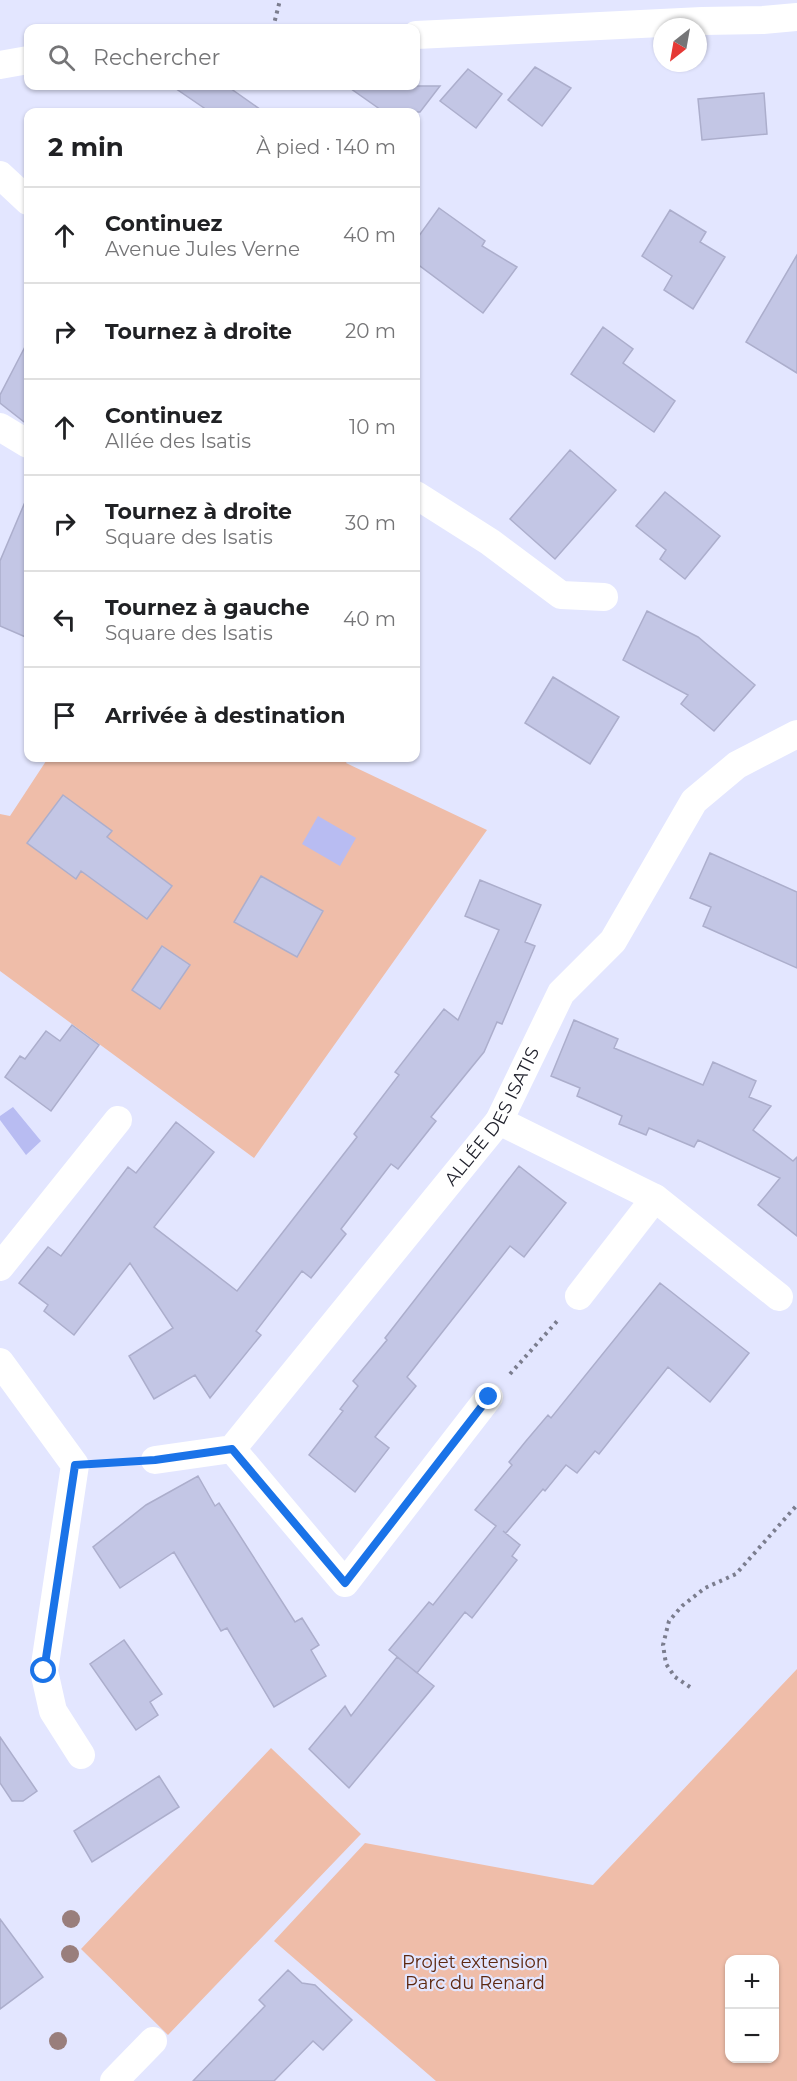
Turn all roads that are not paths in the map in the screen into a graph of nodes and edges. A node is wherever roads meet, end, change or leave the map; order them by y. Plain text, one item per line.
1 (700, 10) edge
2 (797, 16) edge
3 (420, 35) edge
4 (24, 61) edge
5 (0, 65) edge
6 (0, 176) edge
7 (24, 197) edge
8 (0, 427) edge
9 (24, 442) edge
10 (420, 498) edge
11 (604, 597) dead end
12 (797, 734) edge
13 (118, 1120) dead end
14 (499, 1121) junction
15 (656, 1198) junction
16 (0, 1267) edge
17 (579, 1296) road end
18 (779, 1297) dead end
19 (0, 1362) edge
20 (489, 1397) road end
21 (232, 1449) junction
22 (155, 1460) road end
23 (81, 1755) dead end
24 (153, 2041) dead end
25 (114, 2081) edge

1 - 2 street
1 - 3 street
4 - 5 street
6 - 7 street
8 - 9 street
10 - 11 street
12 - 14 street, ALLÉE DES ISATIS
13 - 16 street
14 - 15 street
14 - 21 street, ALLÉE DES ISATIS
15 - 17 street
15 - 18 street
19 - 23 street
20 - 21 street
21 - 22 street
24 - 25 street

